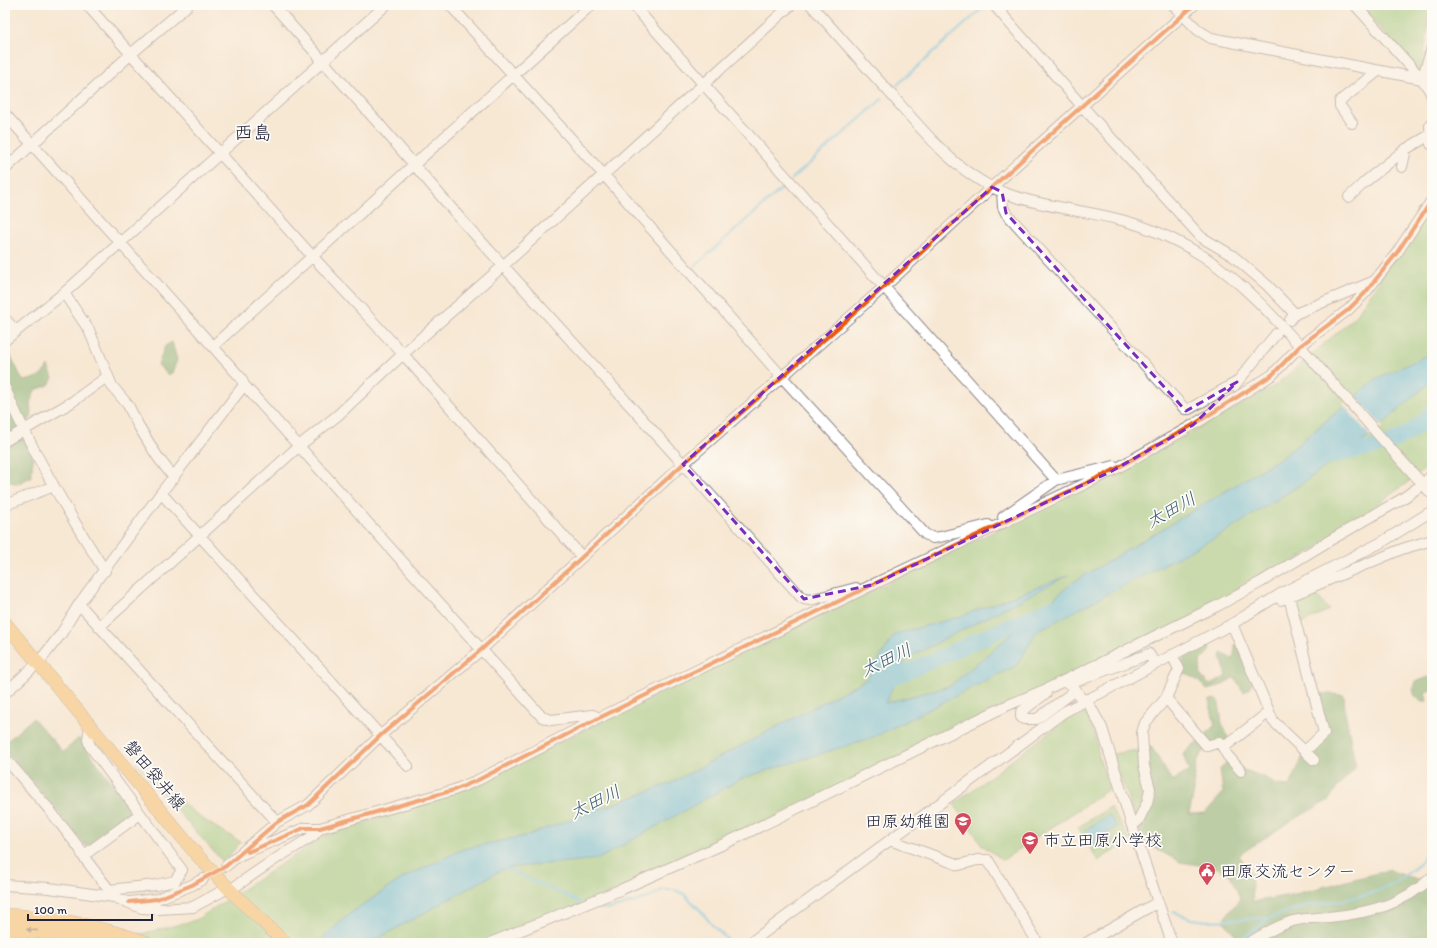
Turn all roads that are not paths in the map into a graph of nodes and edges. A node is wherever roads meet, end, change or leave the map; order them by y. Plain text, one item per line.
1 (87, 5) edge
2 (188, 5) edge
3 (273, 5) edge
4 (386, 5) edge
5 (450, 5) edge
6 (591, 5) edge
7 (633, 5) edge
8 (791, 5) edge
9 (811, 5) edge
10 (994, 5) edge
11 (1173, 5) edge
12 (1194, 5) edge
13 (1355, 5) edge
14 (1182, 15) junction
15 (1432, 48) edge
16 (131, 54) junction
17 (324, 62) junction
18 (1378, 71) junction
19 (514, 74) junction
20 (1422, 79) junction
21 (704, 84) junction
22 (1432, 97) edge
23 (1082, 106) junction
24 (5, 114) edge
25 (1432, 122) edge
26 (1352, 123) dead end
27 (1431, 139) edge
28 (32, 145) junction
29 (1406, 149) junction
30 (220, 153) junction
31 (415, 165) junction
32 (1402, 167) dead end
33 (5, 169) edge
34 (604, 175) junction
35 (992, 187) junction
36 (1002, 192) junction
37 (1349, 197) dead end
38 (1432, 200) edge
39 (120, 243) junction
40 (313, 257) junction
41 (504, 265) junction
42 (1373, 282) junction
43 (884, 287) junction
44 (64, 293) junction
45 (5, 319) edge
46 (16, 331) junction
47 (1276, 334) dead end
48 (5, 340) edge
49 (212, 346) junction
50 (1300, 346) junction
51 (403, 354) junction
52 (108, 376) junction
53 (782, 377) junction
54 (1238, 382) junction
55 (244, 385) junction
56 (5, 388) edge
57 (1193, 424) junction
58 (23, 430) junction
59 (5, 441) edge
60 (299, 446) junction
61 (683, 464) junction
62 (1122, 465) junction
63 (1432, 475) edge
64 (174, 478) junction
65 (1056, 480) junction
66 (1423, 484) junction
67 (54, 486) junction
68 (161, 493) junction
69 (1432, 494) edge
70 (5, 505) edge
71 (1432, 511) edge
72 (997, 525) junction
73 (200, 535) junction
74 (1432, 540) edge
75 (582, 557) junction
76 (104, 570) junction
77 (872, 585) junction
78 (1289, 597) junction
79 (1269, 601) junction
80 (79, 604) junction
81 (5, 623) edge
82 (1232, 624) junction
83 (99, 627) junction
84 (482, 649) junction
85 (1172, 655) junction
86 (38, 663) junction
87 (1155, 664) junction
88 (1049, 688) junction
89 (5, 693) edge
90 (1166, 698) junction
91 (1084, 700) junction
92 (1269, 712) junction
93 (599, 718) junction
94 (90, 726) junction
95 (381, 735) junction
96 (1223, 748) junction
97 (1305, 751) junction
98 (5, 758) edge
99 (1314, 760) dead end
100 (408, 766) dead end
101 (1241, 770) dead end
102 (140, 814) junction
103 (277, 822) junction
104 (1132, 826) junction
105 (320, 828) junction
106 (890, 840) junction
107 (83, 856) junction
108 (238, 856) junction
109 (226, 866) dead end
110 (1432, 876) edge
111 (203, 879) dead end
112 (5, 885) edge
113 (231, 891) junction
114 (112, 894) junction
115 (129, 902) junction
116 (1158, 902) junction
117 (5, 916) edge
118 (5, 928) edge
119 (98, 938) edge
120 (145, 943) edge
121 (285, 943) edge
122 (490, 943) edge
123 (750, 943) edge
124 (1038, 943) edge
125 (1086, 943) edge
126 (1172, 943) edge
127 (1249, 943) edge

1 - 16 street
2 - 16 street
3 - 17 street
4 - 17 street
5 - 19 street
6 - 19 street
7 - 21 street
8 - 21 street
9 - 35 street
10 - 23 street
11 - 14 street
12 - 14 street
13 - 20 street
14 - 18 street
14 - 23 street
15 - 20 street
16 - 28 street
16 - 30 street
17 - 30 street
17 - 31 street
18 - 20 street
18 - 26 street
19 - 31 street
19 - 34 street
20 - 22 street
21 - 34 street
21 - 43 street
23 - 35 street
23 - 42 street
24 - 28 street
25 - 27 street
27 - 29 street
28 - 33 street
28 - 39 street
29 - 32 street
29 - 37 street
30 - 39 street
30 - 40 street
31 - 40 street
31 - 41 street
34 - 41 street
34 - 53 street
35 - 36 street
35 - 43 street
36 - 50 street
36 - 54 street
38 - 42 street
39 - 44 street
39 - 49 street
40 - 49 street
40 - 51 street
41 - 51 street
41 - 61 street
42 - 50 street
43 - 53 street
43 - 65 street
44 - 46 street
44 - 52 street
45 - 46 street
46 - 48 street
47 - 54 street
49 - 55 street
50 - 57 street
50 - 66 street
51 - 60 street
51 - 75 street
52 - 58 street
52 - 64 street
53 - 61 street
53 - 72 street
54 - 57 street
55 - 60 street
55 - 64 street
56 - 58 street
57 - 62 street
58 - 59 street
58 - 67 street
60 - 73 street
60 - 84 street
61 - 75 street
61 - 77 street
62 - 65 street
62 - 72 street
63 - 66 street
64 - 68 street
65 - 72 street
66 - 69 street
66 - 88 street
67 - 70 street
67 - 76 street
68 - 73 street
68 - 76 street
71 - 79 street
72 - 77 street
73 - 83 street
73 - 95 street
74 - 78 street
75 - 84 street
76 - 80 street
77 - 93 street
78 - 79 street
78 - 97 street
79 - 82 street
80 - 83 street
80 - 86 street
81 - 86 main road, 磐田袋井線
82 - 85 street
82 - 92 street
83 - 103 street
84 - 93 street
84 - 95 street
85 - 87 street
85 - 90 street
86 - 89 street
86 - 94 main road, 磐田袋井線
87 - 88 street
87 - 91 street
88 - 91 street
88 - 122 street
90 - 96 street
90 - 104 street
91 - 104 street
91 - 106 street
92 - 96 street
92 - 97 street
93 - 105 street
94 - 102 street
94 - 113 main road, 磐田袋井線
95 - 100 street
95 - 103 street
96 - 101 street
97 - 99 street
98 - 107 street
102 - 107 street
102 - 114 street
103 - 108 street
104 - 116 street
105 - 108 street
105 - 113 street
106 - 123 street
106 - 124 street
107 - 114 street
108 - 109 street
110 - 127 street
111 - 115 street
112 - 114 street
113 - 115 street
113 - 121 main road, 磐田袋井線
114 - 115 street
116 - 125 street
116 - 126 street
117 - 119 highway
119 -> 118 highway
119 - 120 highway

